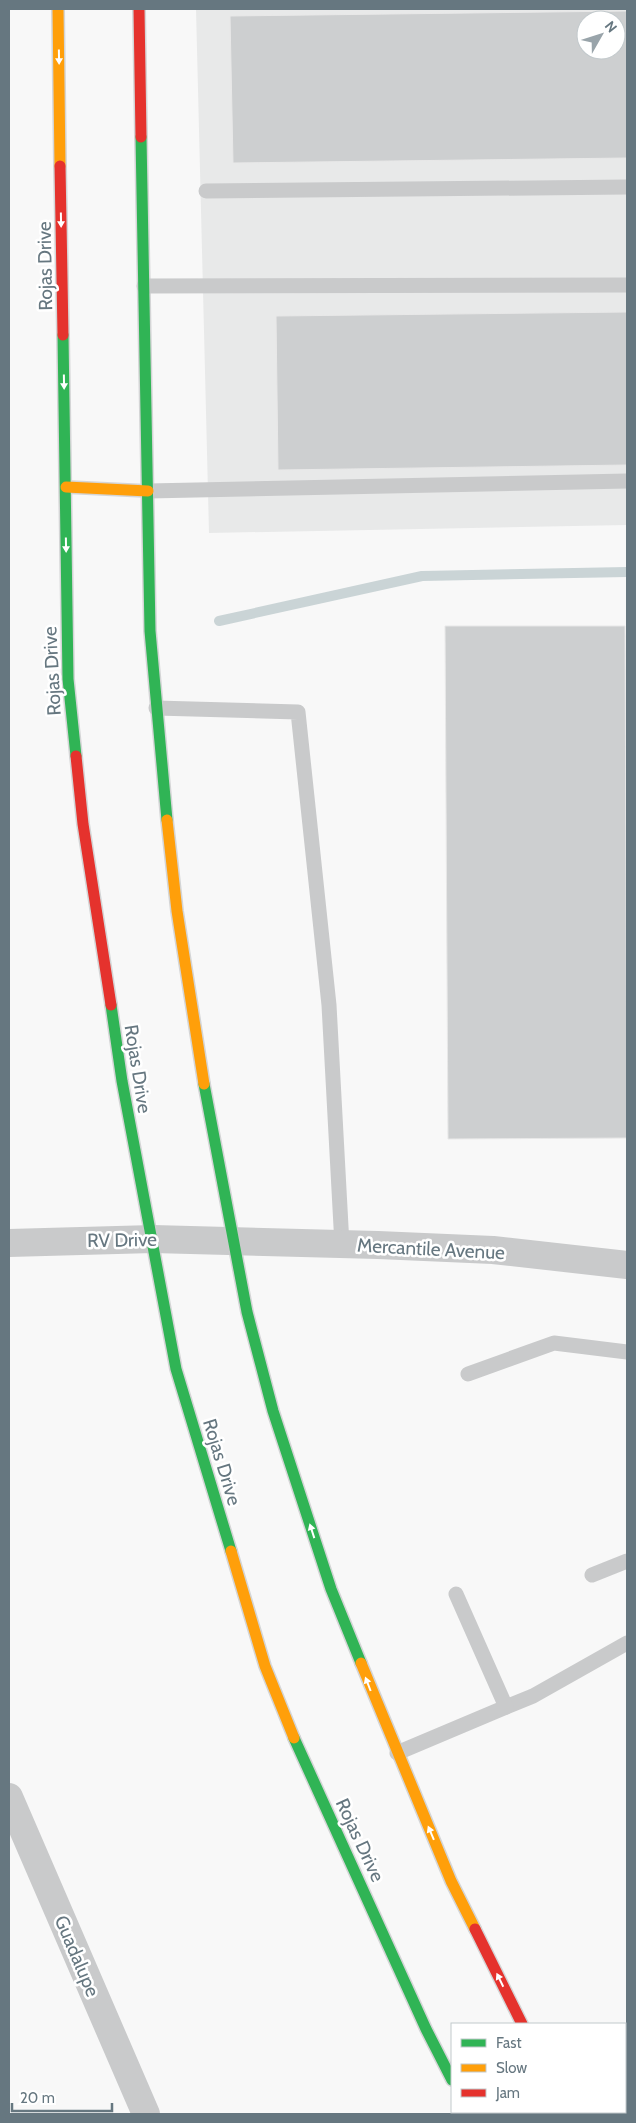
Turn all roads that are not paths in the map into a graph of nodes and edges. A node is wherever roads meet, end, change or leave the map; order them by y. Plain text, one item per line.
1 (58, 9) edge
2 (139, 9) edge
3 (627, 187) edge
4 (206, 191) dead end
5 (627, 285) edge
6 (144, 286) junction
7 (627, 481) edge
8 (66, 487) junction
9 (148, 490) junction
10 (156, 708) junction
11 (153, 1239) junction
12 (9, 1243) edge
13 (235, 1243) junction
14 (342, 1245) junction
15 (627, 1265) edge
16 (627, 1352) edge
17 (468, 1374) dead end
18 (627, 1561) edge
19 (592, 1574) dead end
20 (456, 1594) dead end
21 (627, 1643) edge
22 (506, 1707) junction
23 (397, 1752) junction
24 (9, 1797) edge
25 (522, 2023) edge
26 (451, 2078) edge
27 (146, 2114) edge

1 -> 8 main road, Rojas Drive
2 - 6 main road
3 - 4 lane
5 - 6 lane
6 - 9 main road
7 - 9 lane
8 - 9 main road
8 -> 11 main road, Rojas Drive
9 - 10 main road
10 - 13 main road
10 - 14 lane
11 - 12 street, RV Drive
11 - 13 street, RV Drive
11 - 26 main road, Rojas Drive
13 - 14 street, Mercantile Avenue
23 -> 13 main road
14 - 15 street, Mercantile Avenue
16 - 17 lane
18 - 19 lane
20 - 22 lane
21 - 22 lane
22 - 23 lane
25 -> 23 main road
24 - 27 street, Guadalupe

